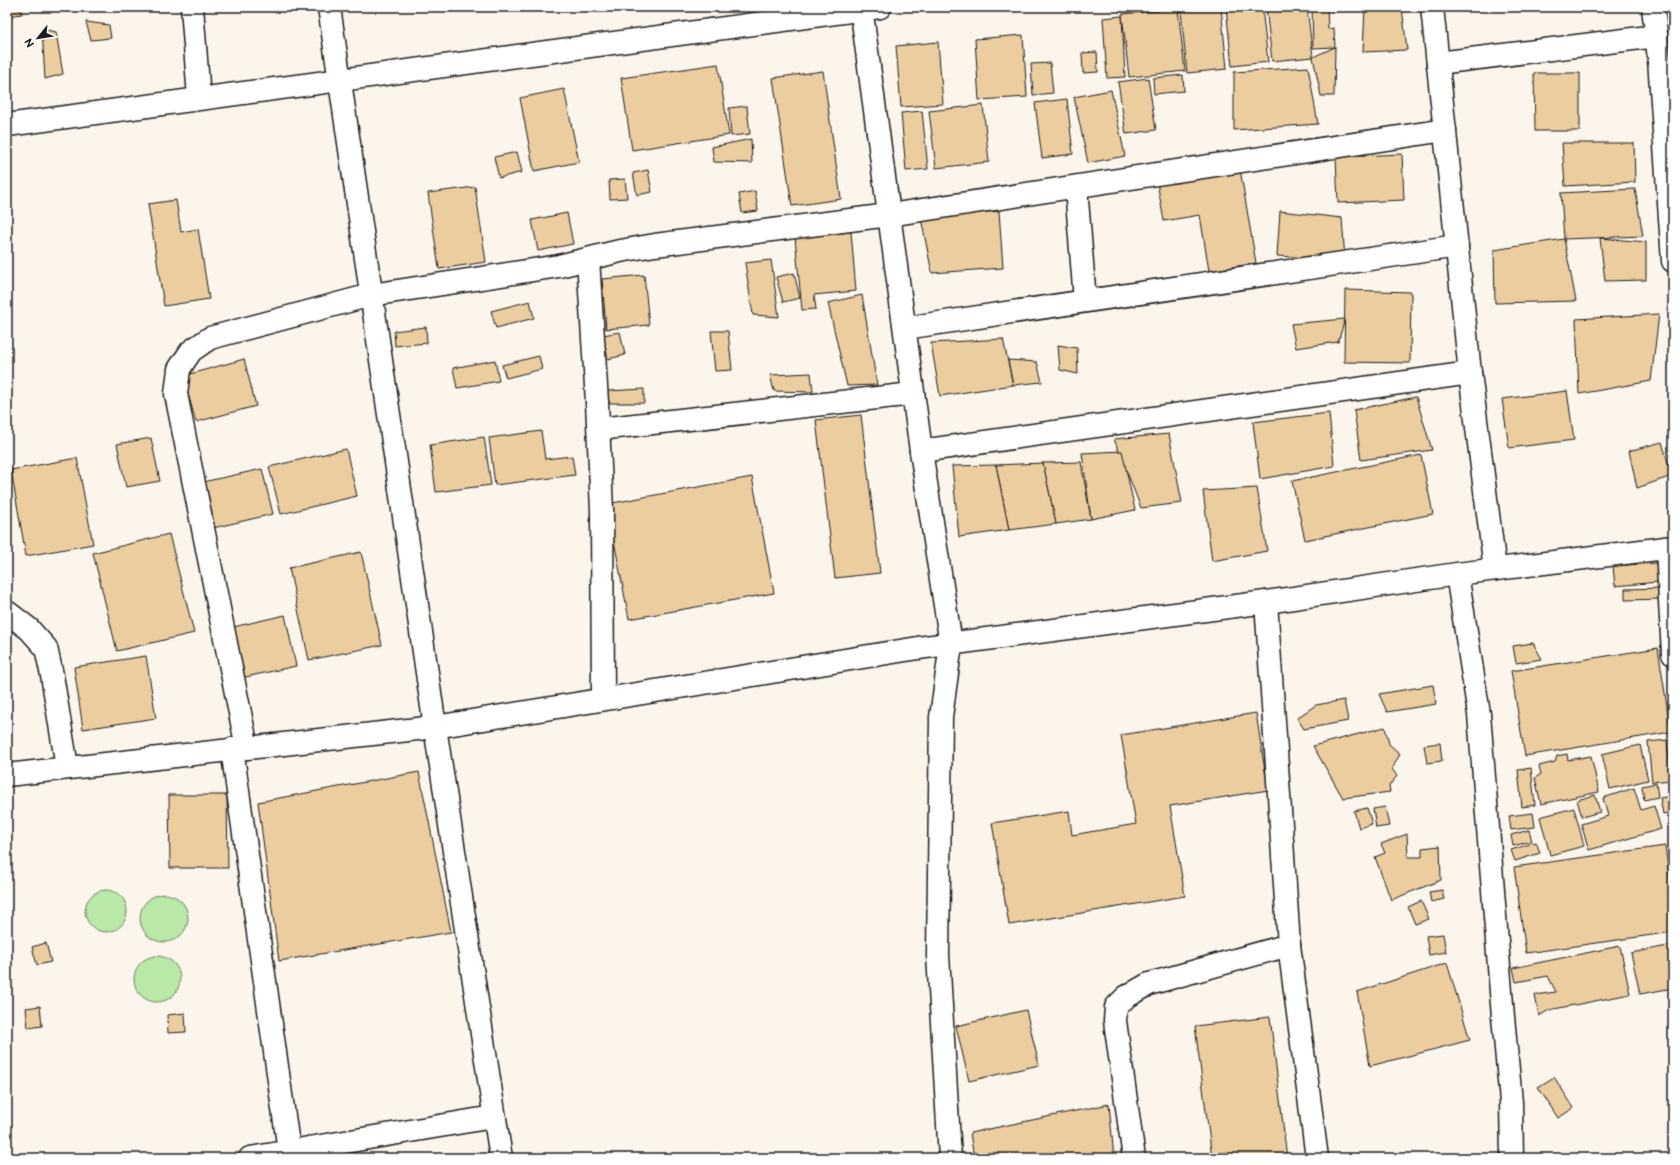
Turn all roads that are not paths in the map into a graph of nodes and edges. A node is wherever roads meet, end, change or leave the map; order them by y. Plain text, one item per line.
1 (192, 7) edge
2 (329, 7) edge
3 (1432, 7) edge
4 (1653, 7) edge
5 (867, 8) edge
6 (1657, 36) junction
7 (1666, 58) edge
8 (1438, 63) junction
9 (339, 81) junction
10 (200, 98) junction
11 (7, 125) edge
12 (1445, 130) junction
13 (1076, 186) junction
14 (889, 215) junction
15 (1457, 246) junction
16 (588, 259) junction
17 (1673, 261) edge
18 (371, 294) junction
19 (1084, 301) junction
20 (905, 328) junction
21 (1470, 373) junction
22 (913, 394) junction
23 (599, 430) junction
24 (921, 450) junction
25 (1670, 548) edge
26 (1495, 569) junction
27 (1457, 574) junction
28 (1266, 602) junction
29 (7, 612) edge
30 (951, 644) junction
31 (1673, 654) edge
32 (603, 699) junction
33 (435, 726) junction
34 (240, 748) junction
35 (67, 767) junction
36 (7, 775) edge
37 (1289, 945) junction
38 (493, 1117) junction
39 (289, 1151) junction
40 (250, 1158) edge
41 (501, 1158) edge
42 (950, 1158) edge
43 (1134, 1158) edge
44 (1318, 1158) edge
45 (1512, 1158) edge

1 - 10 street
2 - 9 street
3 - 8 street
4 - 6 street
5 - 9 street
5 - 14 street
6 - 7 street
6 - 8 street
7 - 17 street
8 - 12 street
9 - 10 street
9 - 18 street
10 - 11 street
12 - 13 street
12 - 15 street
13 - 14 street
13 - 19 street
14 - 16 street
14 - 20 street
15 - 19 street
15 - 21 street
16 - 18 street
16 - 23 street
18 - 33 street
18 - 34 street
19 - 20 street
20 - 22 street
21 - 24 street
21 - 26 street
22 - 23 street
22 - 24 street
23 - 32 street
24 - 30 street
25 - 26 street
25 - 31 street
26 - 27 street
27 - 28 street
27 - 45 street
28 - 30 street
28 - 37 street
29 - 35 street
30 - 32 street
30 - 42 street
32 - 33 street
33 - 34 street
33 - 38 street
34 - 35 street
34 - 39 street
35 - 36 street
37 - 43 street
37 - 44 street
38 - 39 street
38 - 41 street
39 - 40 street

